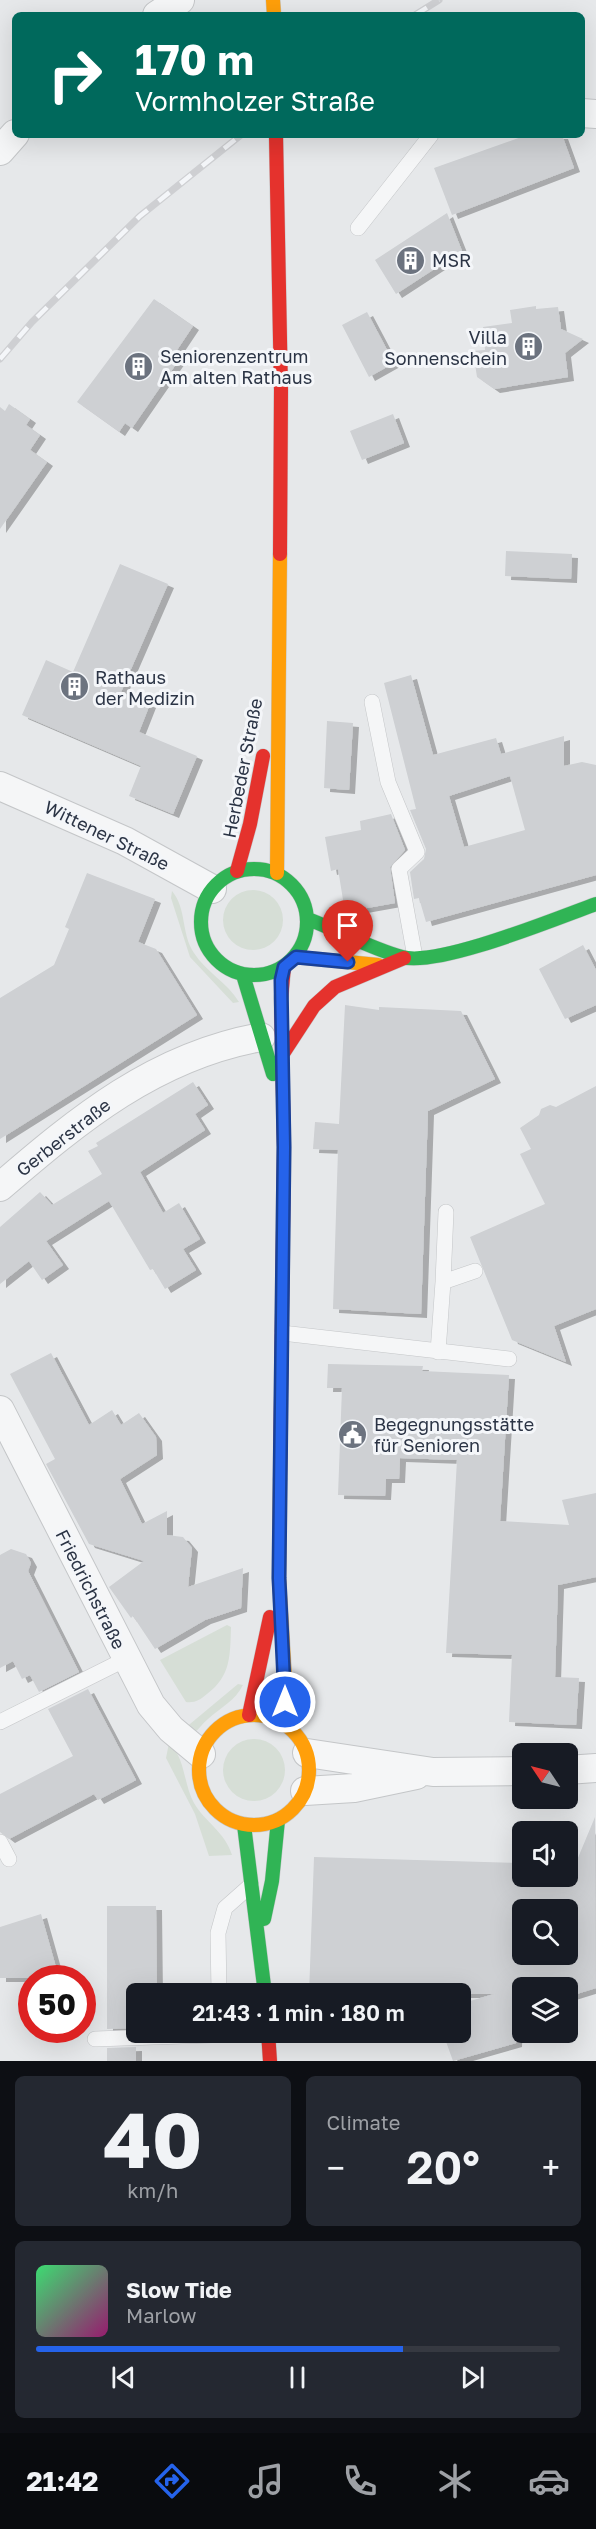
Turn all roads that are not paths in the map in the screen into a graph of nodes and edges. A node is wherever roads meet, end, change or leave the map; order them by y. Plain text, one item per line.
1 (180, 0) edge
2 (162, 12) edge
3 (12, 137) edge
4 (276, 138) edge
5 (429, 138) edge
6 (0, 151) edge
7 (358, 228) dead end
8 (279, 671) junction
9 (372, 702) dead end
10 (0, 786) edge
11 (237, 871) junction
12 (278, 873) junction
13 (212, 889) junction
14 (596, 904) edge
15 (308, 919) junction
16 (296, 957) junction
17 (410, 957) junction
18 (382, 965) junction
19 (284, 967) junction
20 (243, 975) junction
21 (272, 1045) junction
22 (282, 1102) junction
23 (0, 1187) edge
24 (446, 1212) dead end
25 (475, 1271) dead end
26 (443, 1282) junction
27 (282, 1333) junction
28 (438, 1352) junction
29 (509, 1359) dead end
30 (0, 1410) edge
31 (279, 1578) junction
32 (126, 1659) junction
33 (249, 1715) junction
34 (0, 1722) edge
35 (284, 1724) junction
36 (307, 1753) junction
37 (201, 1754) junction
38 (596, 1768) edge
39 (578, 1769) edge
40 (512, 1771) edge
41 (433, 1772) junction
42 (305, 1791) junction
43 (278, 1820) junction
44 (244, 1825) junction
45 (0, 1842) edge
46 (9, 1859) dead end
47 (251, 1885) junction
48 (260, 1936) junction
49 (219, 1983) edge
50 (264, 1983) edge
51 (126, 2038) edge
52 (96, 2039) edge
53 (269, 2043) edge
54 (270, 2061) edge

1 - 2 street
3 - 6 street
4 - 8 main road
5 - 7 lane
8 - 11 main road, Herbeder Straße
8 - 12 main road
9 - 17 lane
10 - 13 street, Wittener Straße
11 - 12 main road
11 - 13 main road
12 - 15 main road
13 - 20 main road
14 - 17 main road
15 - 16 main road
15 - 17 main road
16 - 18 main road
16 - 19 main road
17 - 18 main road
18 - 21 main road
19 - 20 main road
19 - 21 main road
20 - 21 main road
21 - 22 main road
21 - 22 main road
21 - 23 street, Gerberstraße
22 - 27 main road
24 - 26 lane
25 - 26 lane
26 - 28 lane
27 - 28 lane
27 - 31 main road
28 - 29 lane
30 - 32 street, Friedrichstraße
31 - 33 main road
31 - 35 main road
32 - 34 lane
32 - 37 street, Friedrichstraße
33 - 35 main road
33 - 37 main road
35 - 36 main road
36 - 41 street
36 - 42 main road
37 - 44 main road
38 - 39 street
40 - 41 street
41 - 42 street
42 - 43 main road
43 - 44 main road
43 - 48 main road
44 - 47 main road
45 - 46 lane
47 - 48 main road
47 - 49 lane
48 - 50 main road
51 - 52 lane
53 - 54 main road

